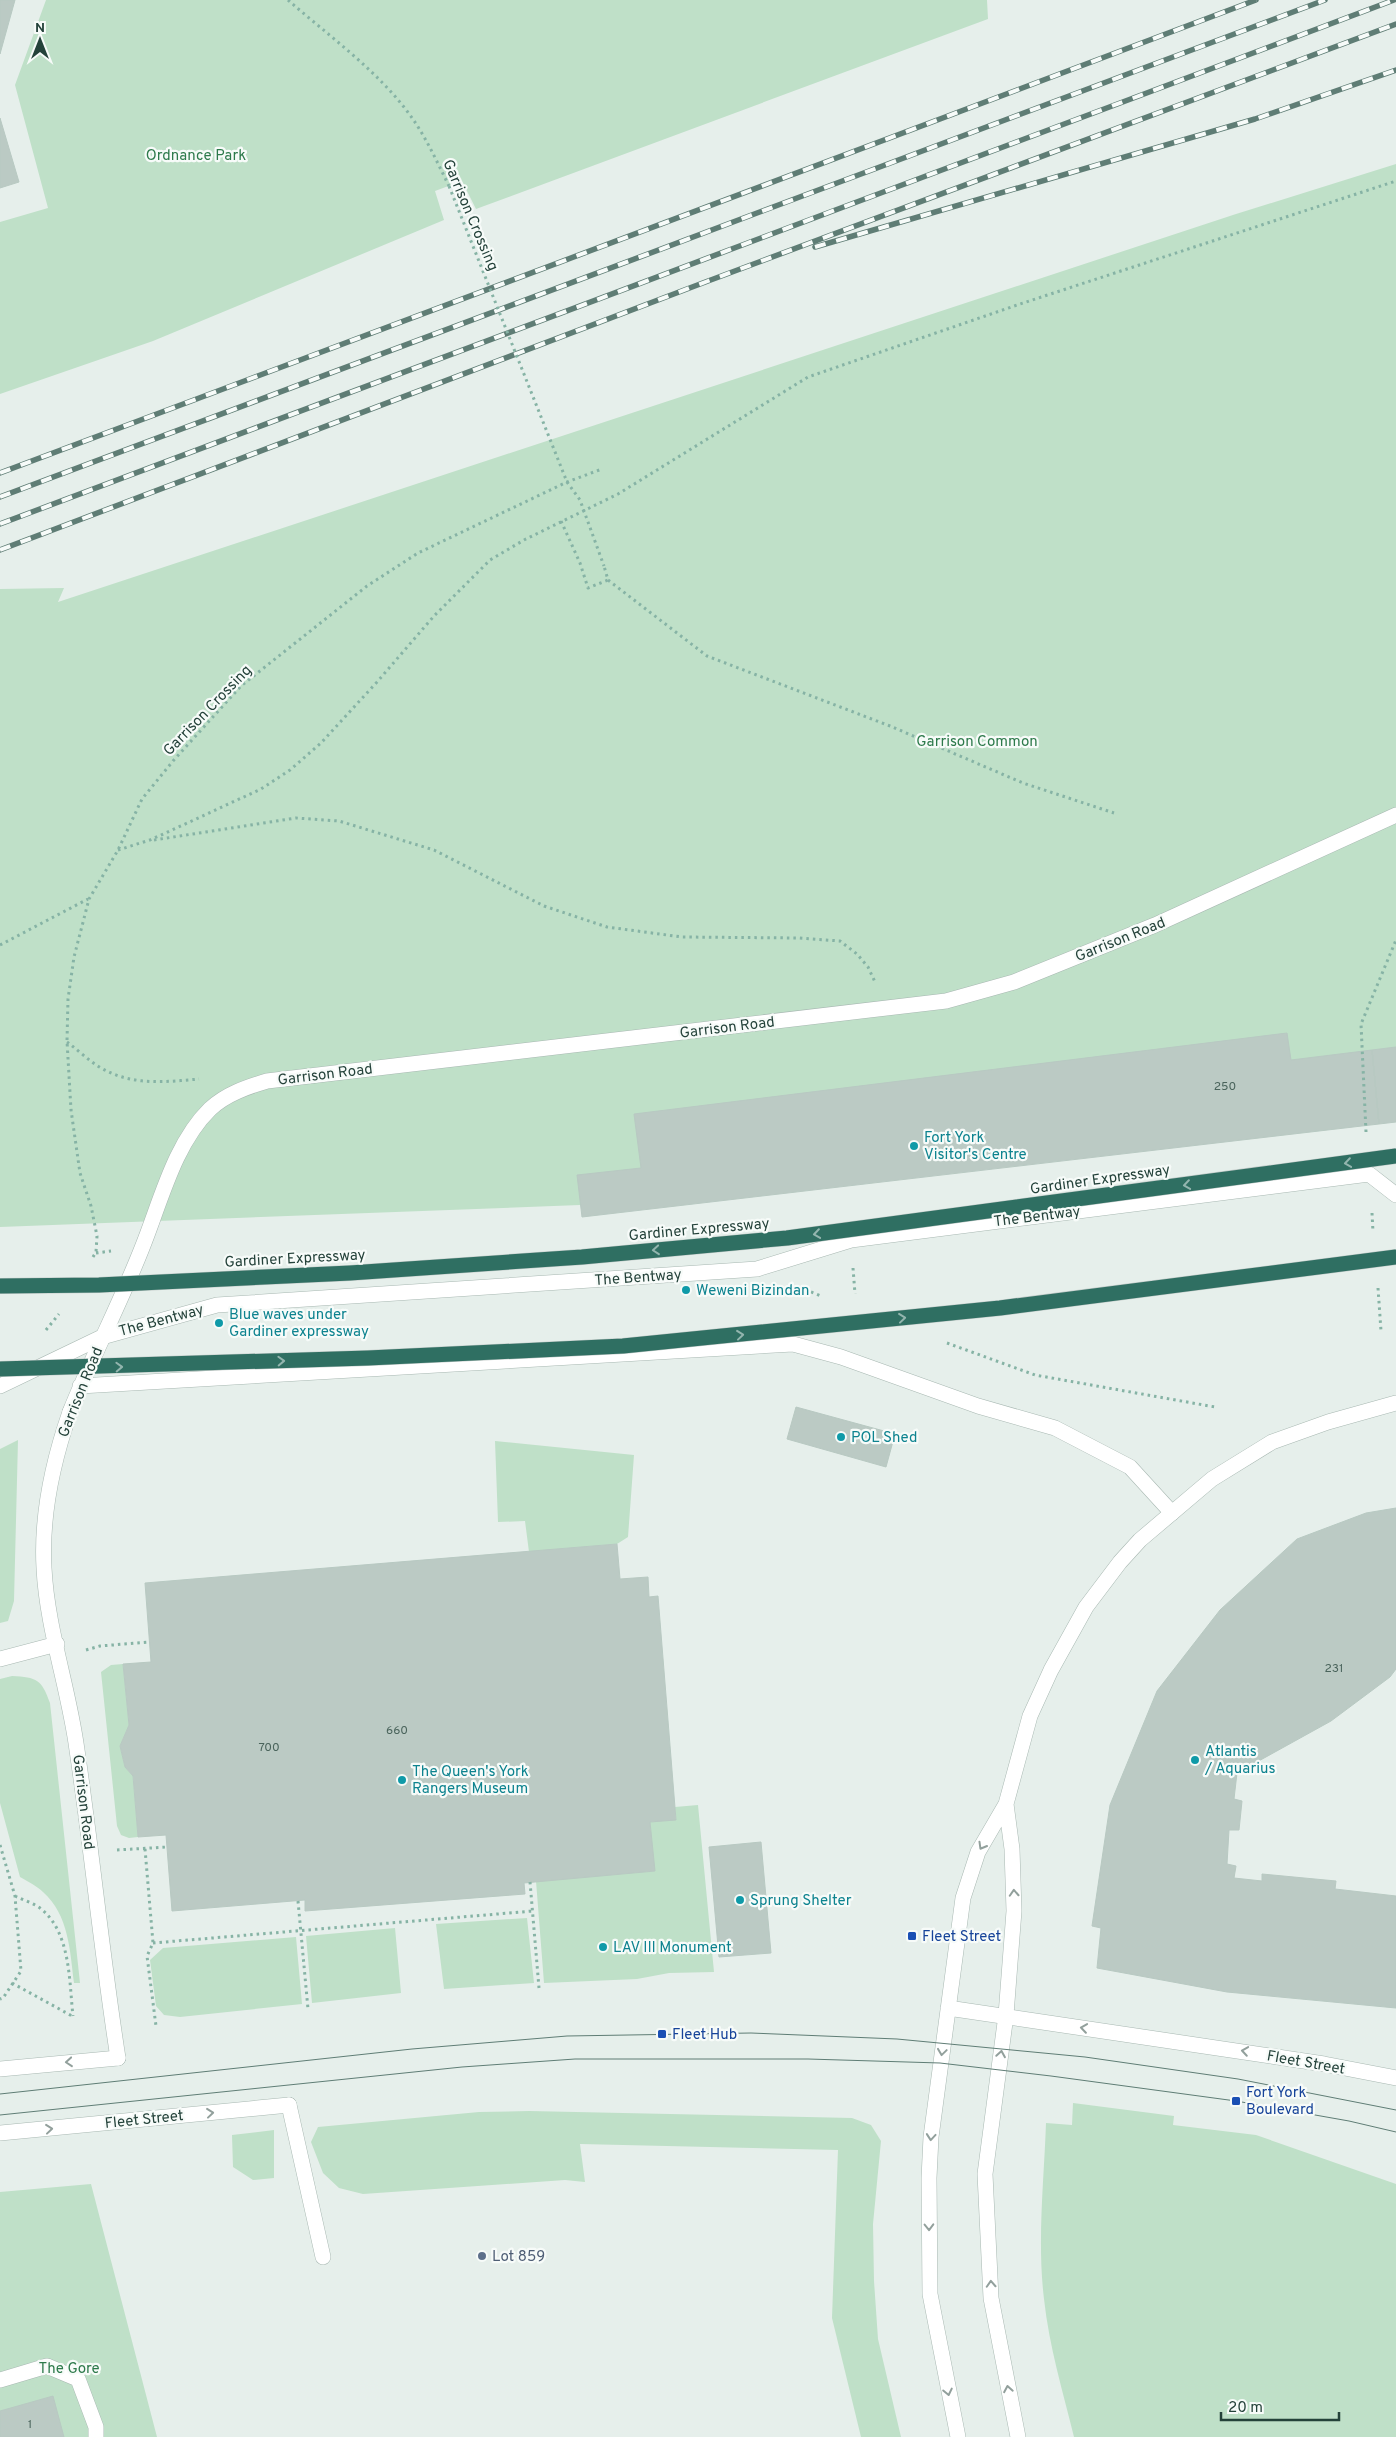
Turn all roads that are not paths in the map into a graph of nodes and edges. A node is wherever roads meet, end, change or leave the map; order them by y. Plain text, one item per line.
1 (1396, 815) edge
2 (1396, 1156) edge
3 (1396, 1195) edge
4 (1396, 1257) edge
5 (0, 1286) edge
6 (102, 1336) junction
7 (0, 1369) edge
8 (0, 1386) edge
9 (80, 1386) junction
10 (1396, 1403) edge
11 (1172, 1513) junction
12 (58, 1651) junction
13 (0, 1659) edge
14 (1006, 1804) junction
15 (948, 2008) junction
16 (1006, 2016) junction
17 (0, 2069) edge
18 (1396, 2078) edge
19 (0, 2134) edge
20 (323, 2257) dead end
21 (0, 2380) edge
22 (96, 2437) edge
23 (958, 2437) edge
24 (1018, 2437) edge

1 - 6 street, Garrison Road
2 -> 5 highway, Gardiner Expressway, bridge
3 - 6 street, The Bentway
7 -> 4 highway, bridge
6 - 8 street, The Bentway
6 - 9 street, Garrison Road
9 - 11 street
9 - 12 street, Garrison Road
10 - 11 street
11 - 14 street
12 - 13 street
12 -> 17 street, Garrison Road
14 -> 15 street
16 -> 14 street
15 - 16 street, Fleet Street
15 -> 23 street
18 -> 16 street, Fleet Street
24 -> 16 street
19 -> 20 street, Fleet Street
21 - 22 street

